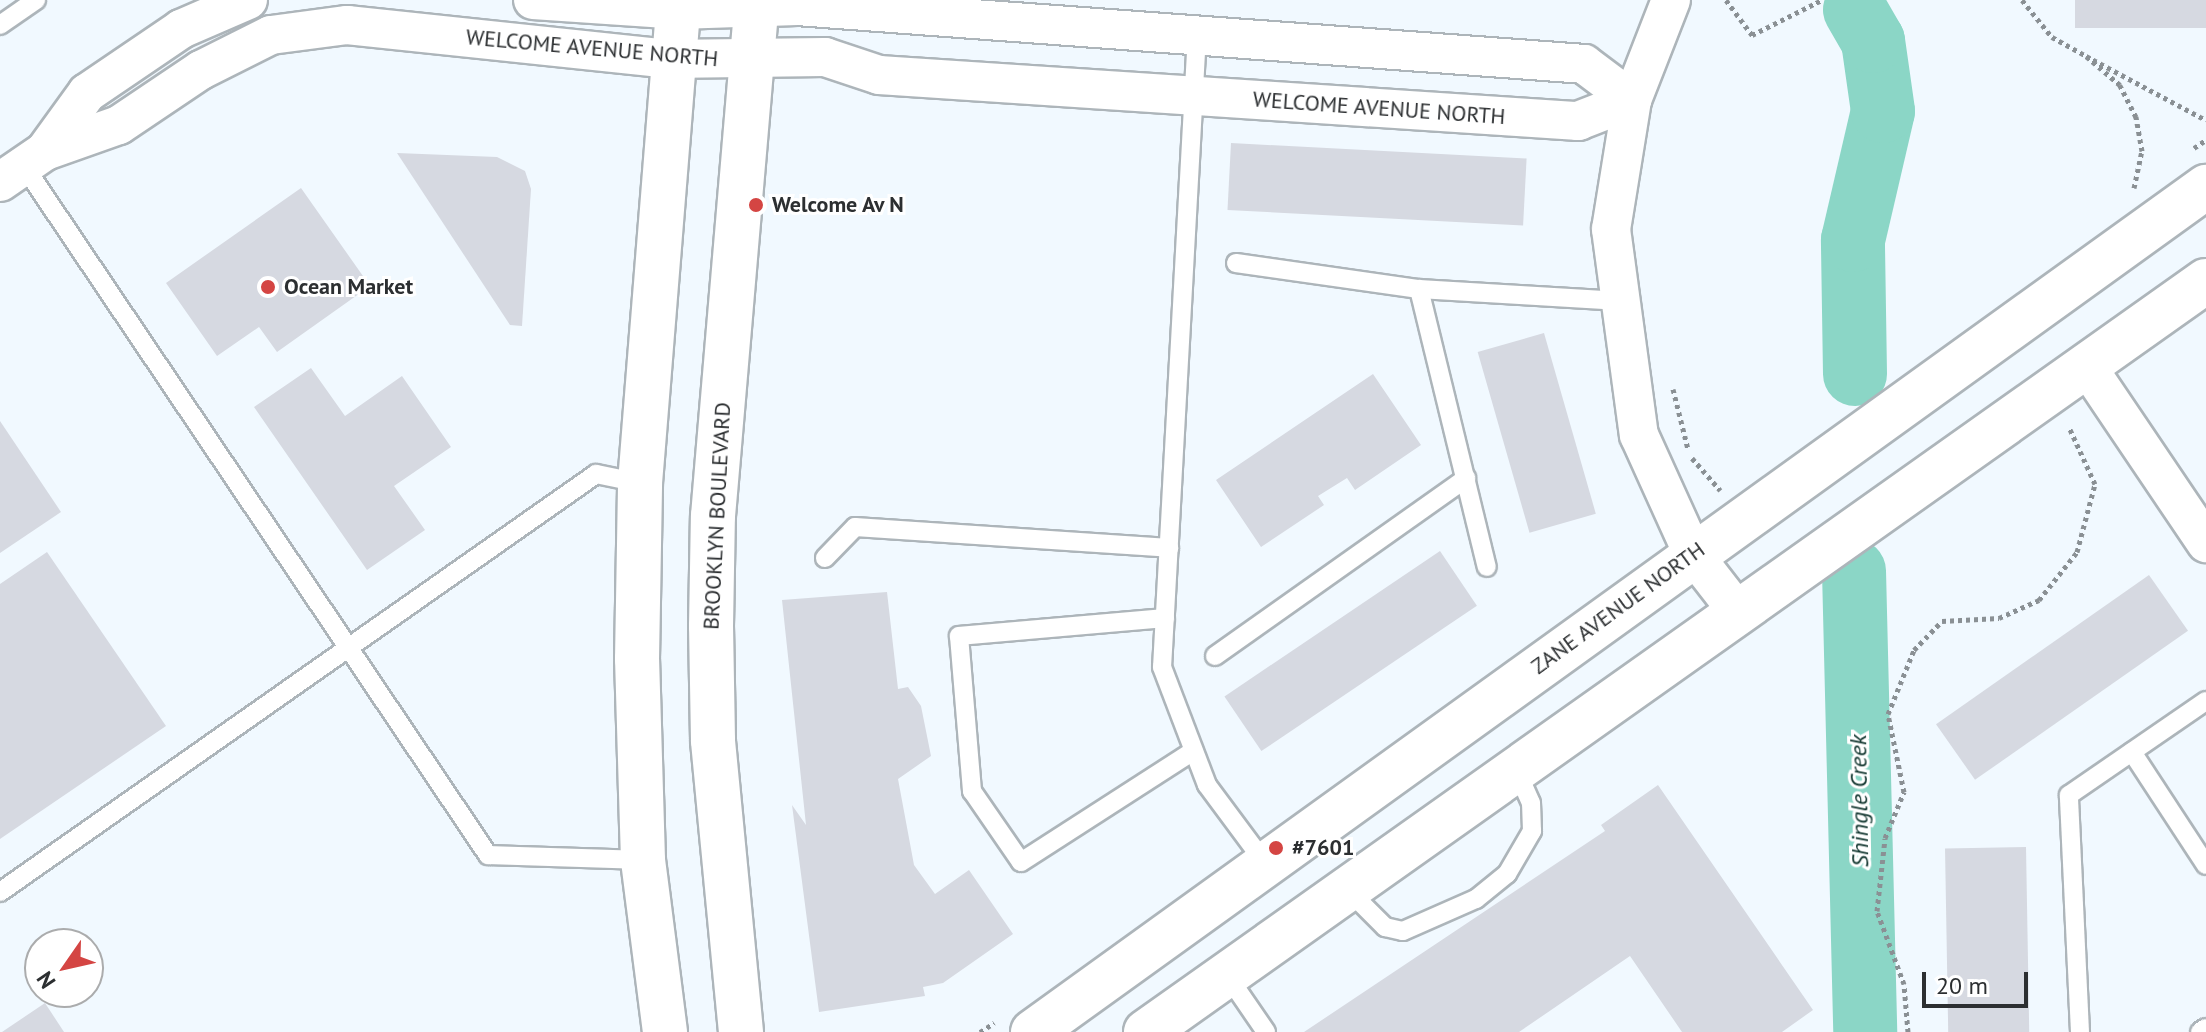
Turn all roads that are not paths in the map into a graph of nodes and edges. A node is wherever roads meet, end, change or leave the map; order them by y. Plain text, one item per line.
1 (36, 0) edge
2 (248, 0) edge
3 (533, 0) edge
4 (1671, 0) edge
5 (756, 4) edge
6 (678, 5) edge
7 (0, 25) edge
8 (1197, 34) junction
9 (673, 59) junction
10 (750, 59) junction
11 (1198, 97) junction
12 (1632, 100) junction
13 (23, 166) edge
14 (2194, 172) edge
15 (1236, 263) dead end
16 (2206, 281) edge
17 (1419, 289) junction
18 (1621, 301) junction
19 (2086, 365) junction
20 (1466, 478) junction
21 (640, 483) junction
22 (2206, 543) edge
23 (1169, 548) junction
24 (1693, 554) junction
25 (825, 558) dead end
26 (1487, 567) dead end
27 (1738, 612) junction
28 (1165, 618) junction
29 (350, 649) junction
30 (1215, 656) dead end
31 (2206, 701) edge
32 (1193, 751) junction
33 (2132, 752) junction
34 (1516, 769) junction
35 (643, 860) junction
36 (1265, 863) junction
37 (2206, 865) edge
38 (1347, 889) junction
39 (0, 892) edge
40 (1227, 974) junction
41 (2206, 1028) edge
42 (665, 1032) edge
43 (741, 1032) edge
44 (1033, 1032) edge
45 (1146, 1032) edge
46 (1266, 1032) edge
47 (2080, 1032) edge
48 (2200, 1032) edge

1 - 7 lane
2 - 13 street
3 - 6 street, WELCOME AVENUE NORTH
4 - 12 street
5 - 6 street, WELCOME AVENUE NORTH
5 - 8 street, WELCOME AVENUE NORTH
5 - 10 street, BROOKLYN BOULEVARD
6 - 9 street
8 - 11 lane
8 - 12 street, WELCOME AVENUE NORTH
9 - 10 street, WELCOME AVENUE NORTH
9 - 13 street, WELCOME AVENUE NORTH
9 - 21 street
10 - 11 street, WELCOME AVENUE NORTH
10 - 43 street, BROOKLYN BOULEVARD
11 - 12 street, WELCOME AVENUE NORTH
11 - 23 lane
12 - 18 street
13 - 29 lane
14 - 24 street, ZANE AVENUE NORTH
15 - 17 lane
16 - 19 street
17 - 18 lane
17 - 20 lane
18 - 24 street
19 - 22 street
19 - 27 street
20 - 26 lane
20 - 30 lane
21 - 29 lane
21 - 35 street
23 - 25 lane
23 - 28 lane
24 - 27 street
24 - 36 street, ZANE AVENUE NORTH
27 - 34 street
28 - 32 lane
28 - 32 lane
29 - 35 lane
29 - 39 lane
31 - 33 lane
32 - 36 lane
33 - 37 lane
33 - 47 lane
34 - 38 street
34 - 38 lane
35 - 42 street
36 - 44 street, ZANE AVENUE NORTH
38 - 40 street
40 - 45 street
40 - 46 lane
41 - 48 lane

